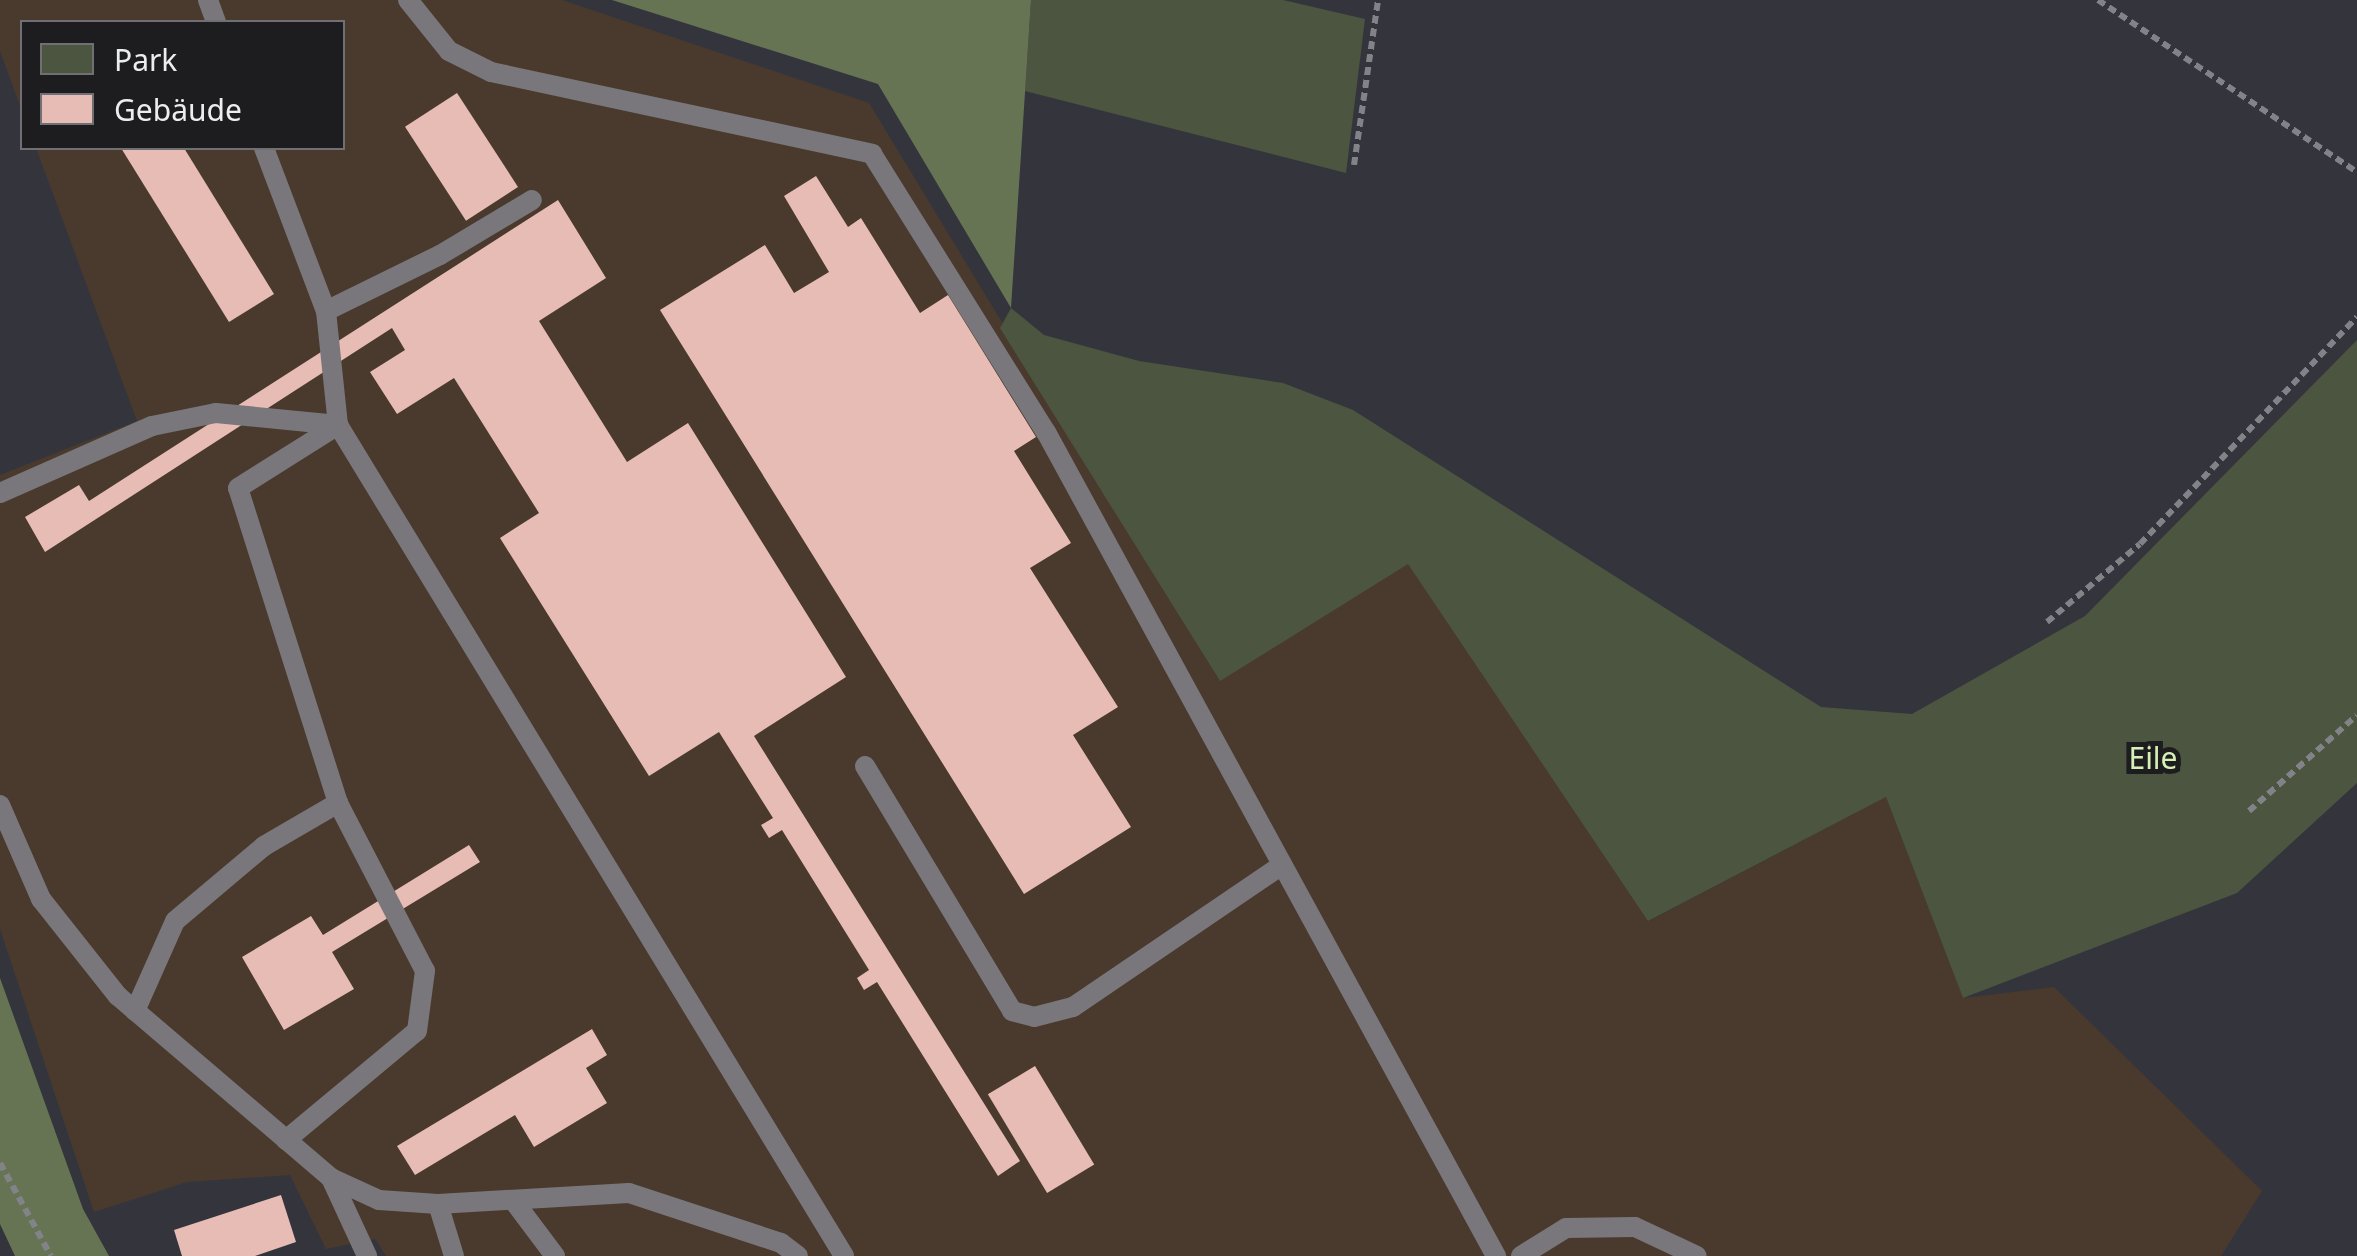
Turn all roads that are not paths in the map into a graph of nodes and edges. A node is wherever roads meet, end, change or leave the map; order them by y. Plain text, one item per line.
1 (408, 0) edge
2 (265, 150) edge
3 (532, 200) dead end
4 (326, 310) junction
5 (338, 426) junction
6 (0, 493) edge
7 (865, 766) dead end
8 (338, 803) junction
9 (0, 805) edge
10 (1282, 865) junction
11 (135, 1011) junction
12 (286, 1140) junction
13 (331, 1178) junction
14 (513, 1200) junction
15 (438, 1204) junction
16 (367, 1256) edge
17 (454, 1256) edge
18 (556, 1256) edge
19 (798, 1256) edge
20 (844, 1256) edge
21 (1496, 1256) edge
22 (1521, 1256) edge
23 (1697, 1256) edge

1 - 10 lane
2 - 4 lane
3 - 4 lane
4 - 5 lane
5 - 6 lane
5 - 8 lane
5 - 20 lane
7 - 10 lane
8 - 11 lane
8 - 12 lane
9 - 11 lane
10 - 21 lane
11 - 12 lane
12 - 13 lane
13 - 15 lane
13 - 16 lane
14 - 15 lane
14 - 18 lane
14 - 19 lane
15 - 17 lane
22 - 23 lane

